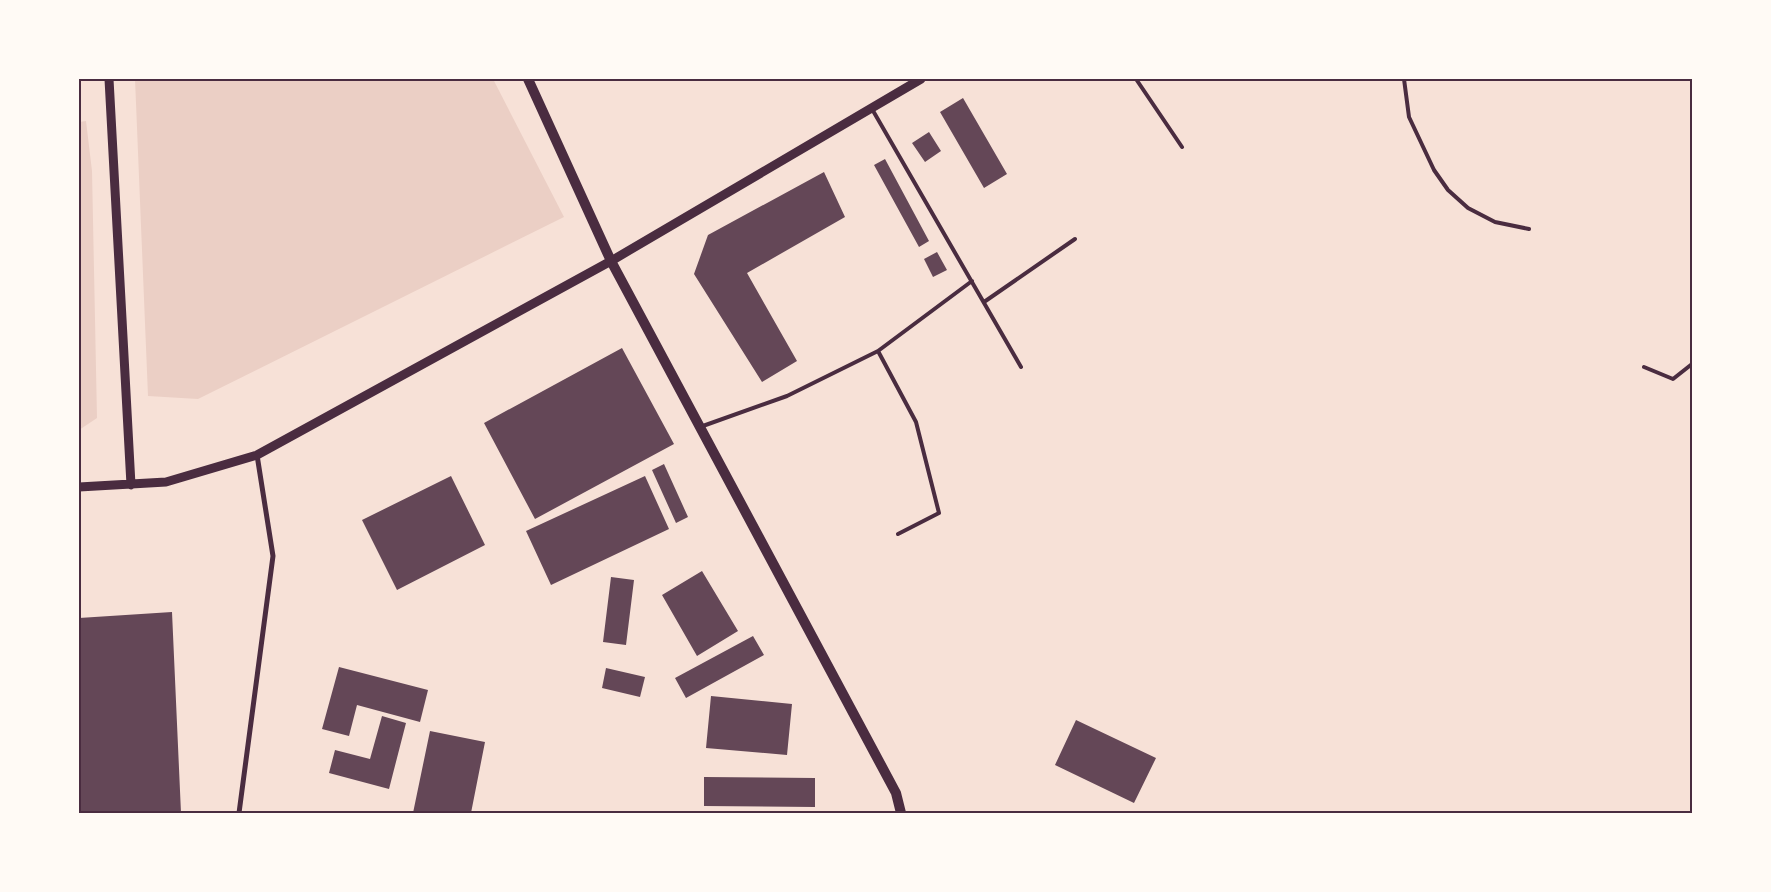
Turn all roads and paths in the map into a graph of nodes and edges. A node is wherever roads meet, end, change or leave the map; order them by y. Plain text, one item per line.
1 (109, 79) edge
2 (528, 79) edge
3 (921, 79) edge
4 (1136, 79) edge
5 (1404, 79) edge
6 (871, 107) junction
7 (1182, 147) dead end
8 (1529, 229) dead end
9 (1075, 239) dead end
10 (611, 262) junction
11 (972, 282) junction
12 (984, 302) junction
13 (878, 351) junction
14 (1692, 364) edge
15 (1021, 367) dead end
16 (1644, 367) dead end
17 (700, 427) junction
18 (257, 455) junction
19 (131, 485) junction
20 (79, 486) edge
21 (898, 534) dead end
22 (239, 813) edge
23 (901, 813) edge

1 - 19 street
2 - 10 main road
3 - 6 street
4 - 7 lane
5 - 8 lane
6 - 10 street
6 - 11 lane
9 - 12 lane
10 - 17 main road
10 - 18 street
11 - 12 lane
11 - 13 lane
12 - 15 lane
13 - 17 lane
13 - 21 lane
14 - 16 lane
17 - 23 main road
18 - 19 street
18 - 22 street
19 - 20 street

